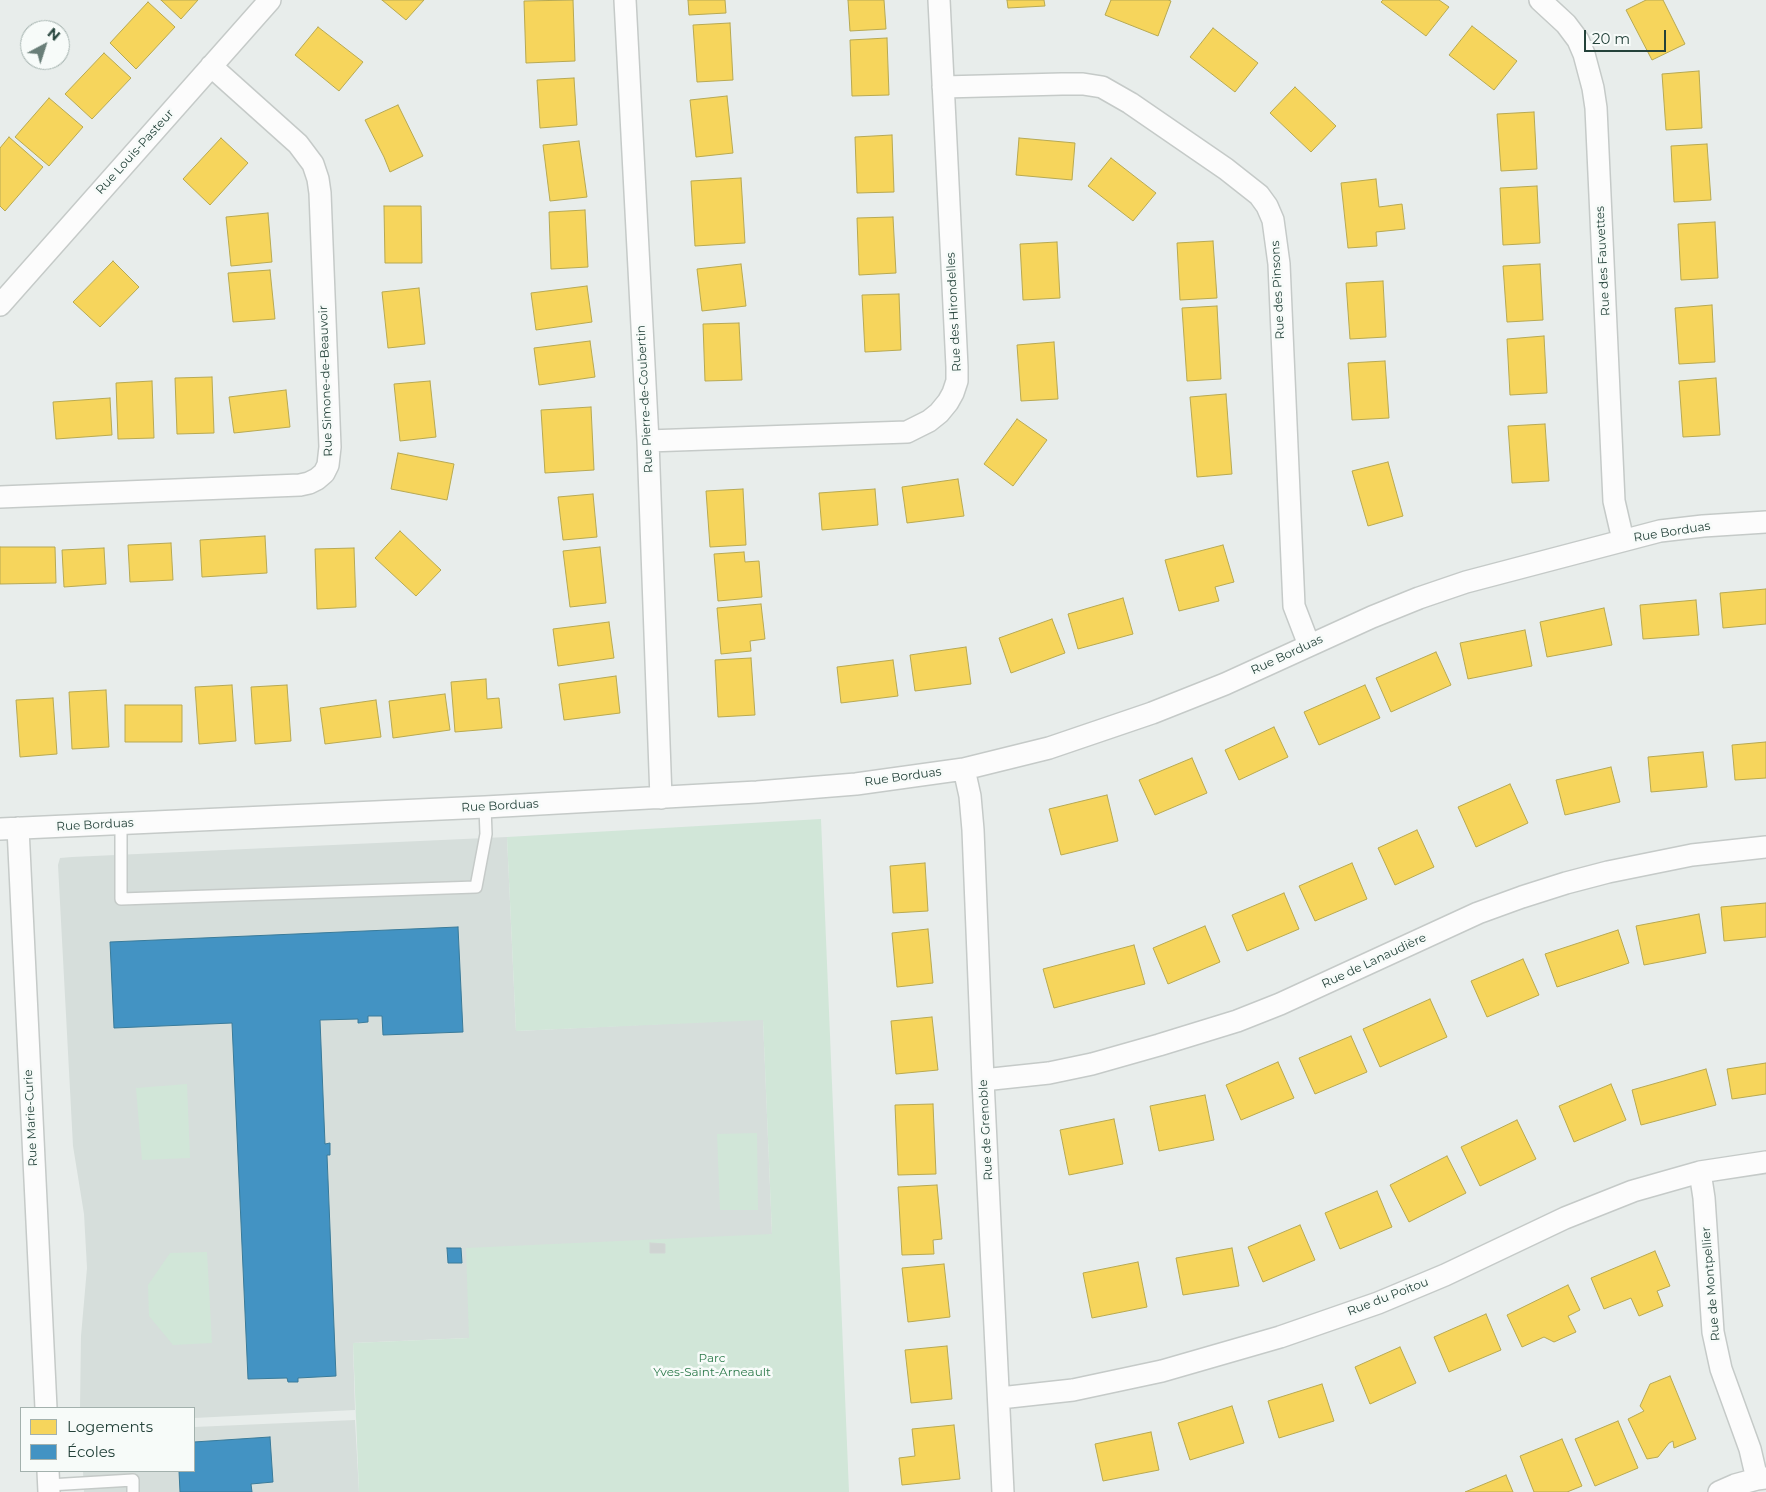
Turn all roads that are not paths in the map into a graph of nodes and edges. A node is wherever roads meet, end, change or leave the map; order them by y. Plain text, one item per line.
1 (270, 0) edge
2 (625, 0) edge
3 (940, 0) edge
4 (1540, 0) edge
5 (211, 66) junction
6 (943, 87) junction
7 (0, 305) edge
8 (648, 441) junction
9 (0, 497) edge
10 (1766, 522) edge
11 (1623, 540) junction
12 (1308, 645) junction
13 (964, 769) junction
14 (661, 798) junction
15 (485, 807) junction
16 (121, 824) junction
17 (9, 829) edge
18 (1766, 847) edge
19 (983, 1080) junction
20 (1766, 1162) edge
21 (1700, 1172) junction
22 (1000, 1398) junction
23 (46, 1407) edge
24 (1761, 1479) edge
25 (49, 1483) edge
26 (133, 1492) edge
27 (1003, 1492) edge
28 (1719, 1492) edge

1 - 5 street, Rue Louis-Pasteur
2 - 8 street, Rue Pierre-de-Coubertin
3 - 6 street, Rue des Hirondelles
4 - 11 street, Rue des Fauvettes
5 - 7 street, Rue Louis-Pasteur
5 - 9 street, Rue Simone-de-Beauvoir
6 - 8 street, Rue des Hirondelles
6 - 12 street, Rue des Pinsons
8 - 14 street, Rue Pierre-de-Coubertin
10 - 11 street, Rue Borduas
11 - 12 street, Rue Borduas
12 - 13 street, Rue Borduas
13 - 14 street, Rue Borduas
13 - 19 street, Rue de Grenoble
14 - 15 street, Rue Borduas
15 - 16 street, Rue Borduas
15 - 16 lane
16 - 17 street, Rue Borduas
17 - 23 street, Rue Marie-Curie
18 - 19 street, Rue de Lanaudière
19 - 22 street, Rue de Grenoble
20 - 21 street, Rue du Poitou
21 - 22 street, Rue du Poitou
21 - 24 street, Rue de Montpellier
22 - 27 street, Rue de Grenoble
24 - 28 street
25 - 26 lane

